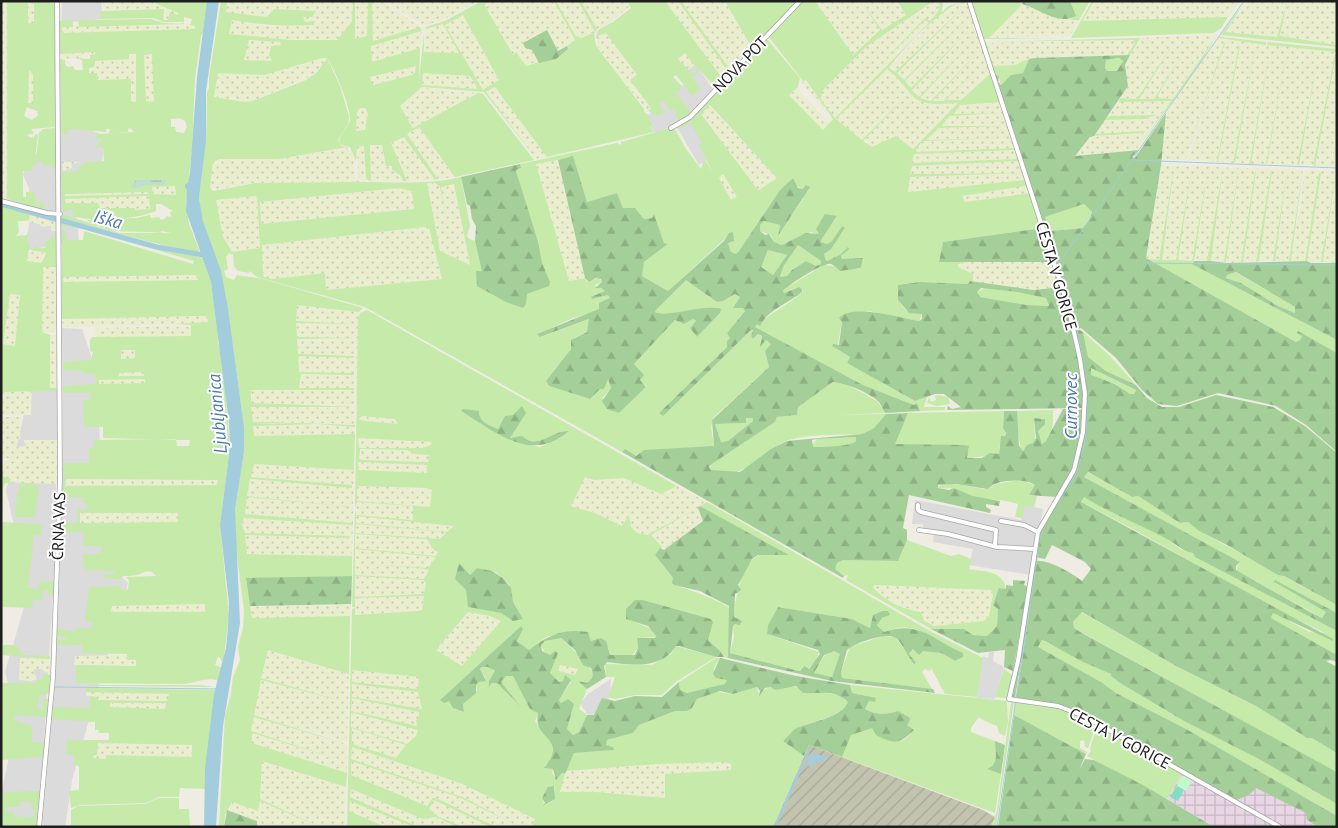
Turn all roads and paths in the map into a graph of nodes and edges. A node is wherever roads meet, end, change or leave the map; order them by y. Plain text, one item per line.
1 (57, 1) edge
2 (800, 1) edge
3 (969, 1) edge
4 (671, 128) dead end
5 (1, 201) edge
6 (60, 215) junction
7 (918, 505) dead end
8 (1000, 521) dead end
9 (919, 530) dead end
10 (1038, 532) junction
11 (995, 546) junction
12 (1035, 549) junction
13 (39, 827) edge
14 (1280, 827) edge

1 - 6 street, ČRNA VAS
2 - 4 street, NOVA POT
3 - 10 street, CESTA V GORICE
5 - 6 street
6 - 13 street, ČRNA VAS
7 - 11 street
8 - 10 street
9 - 11 street
10 - 12 street, CESTA V GORICE
11 - 12 street
12 - 14 street, CESTA V GORICE

